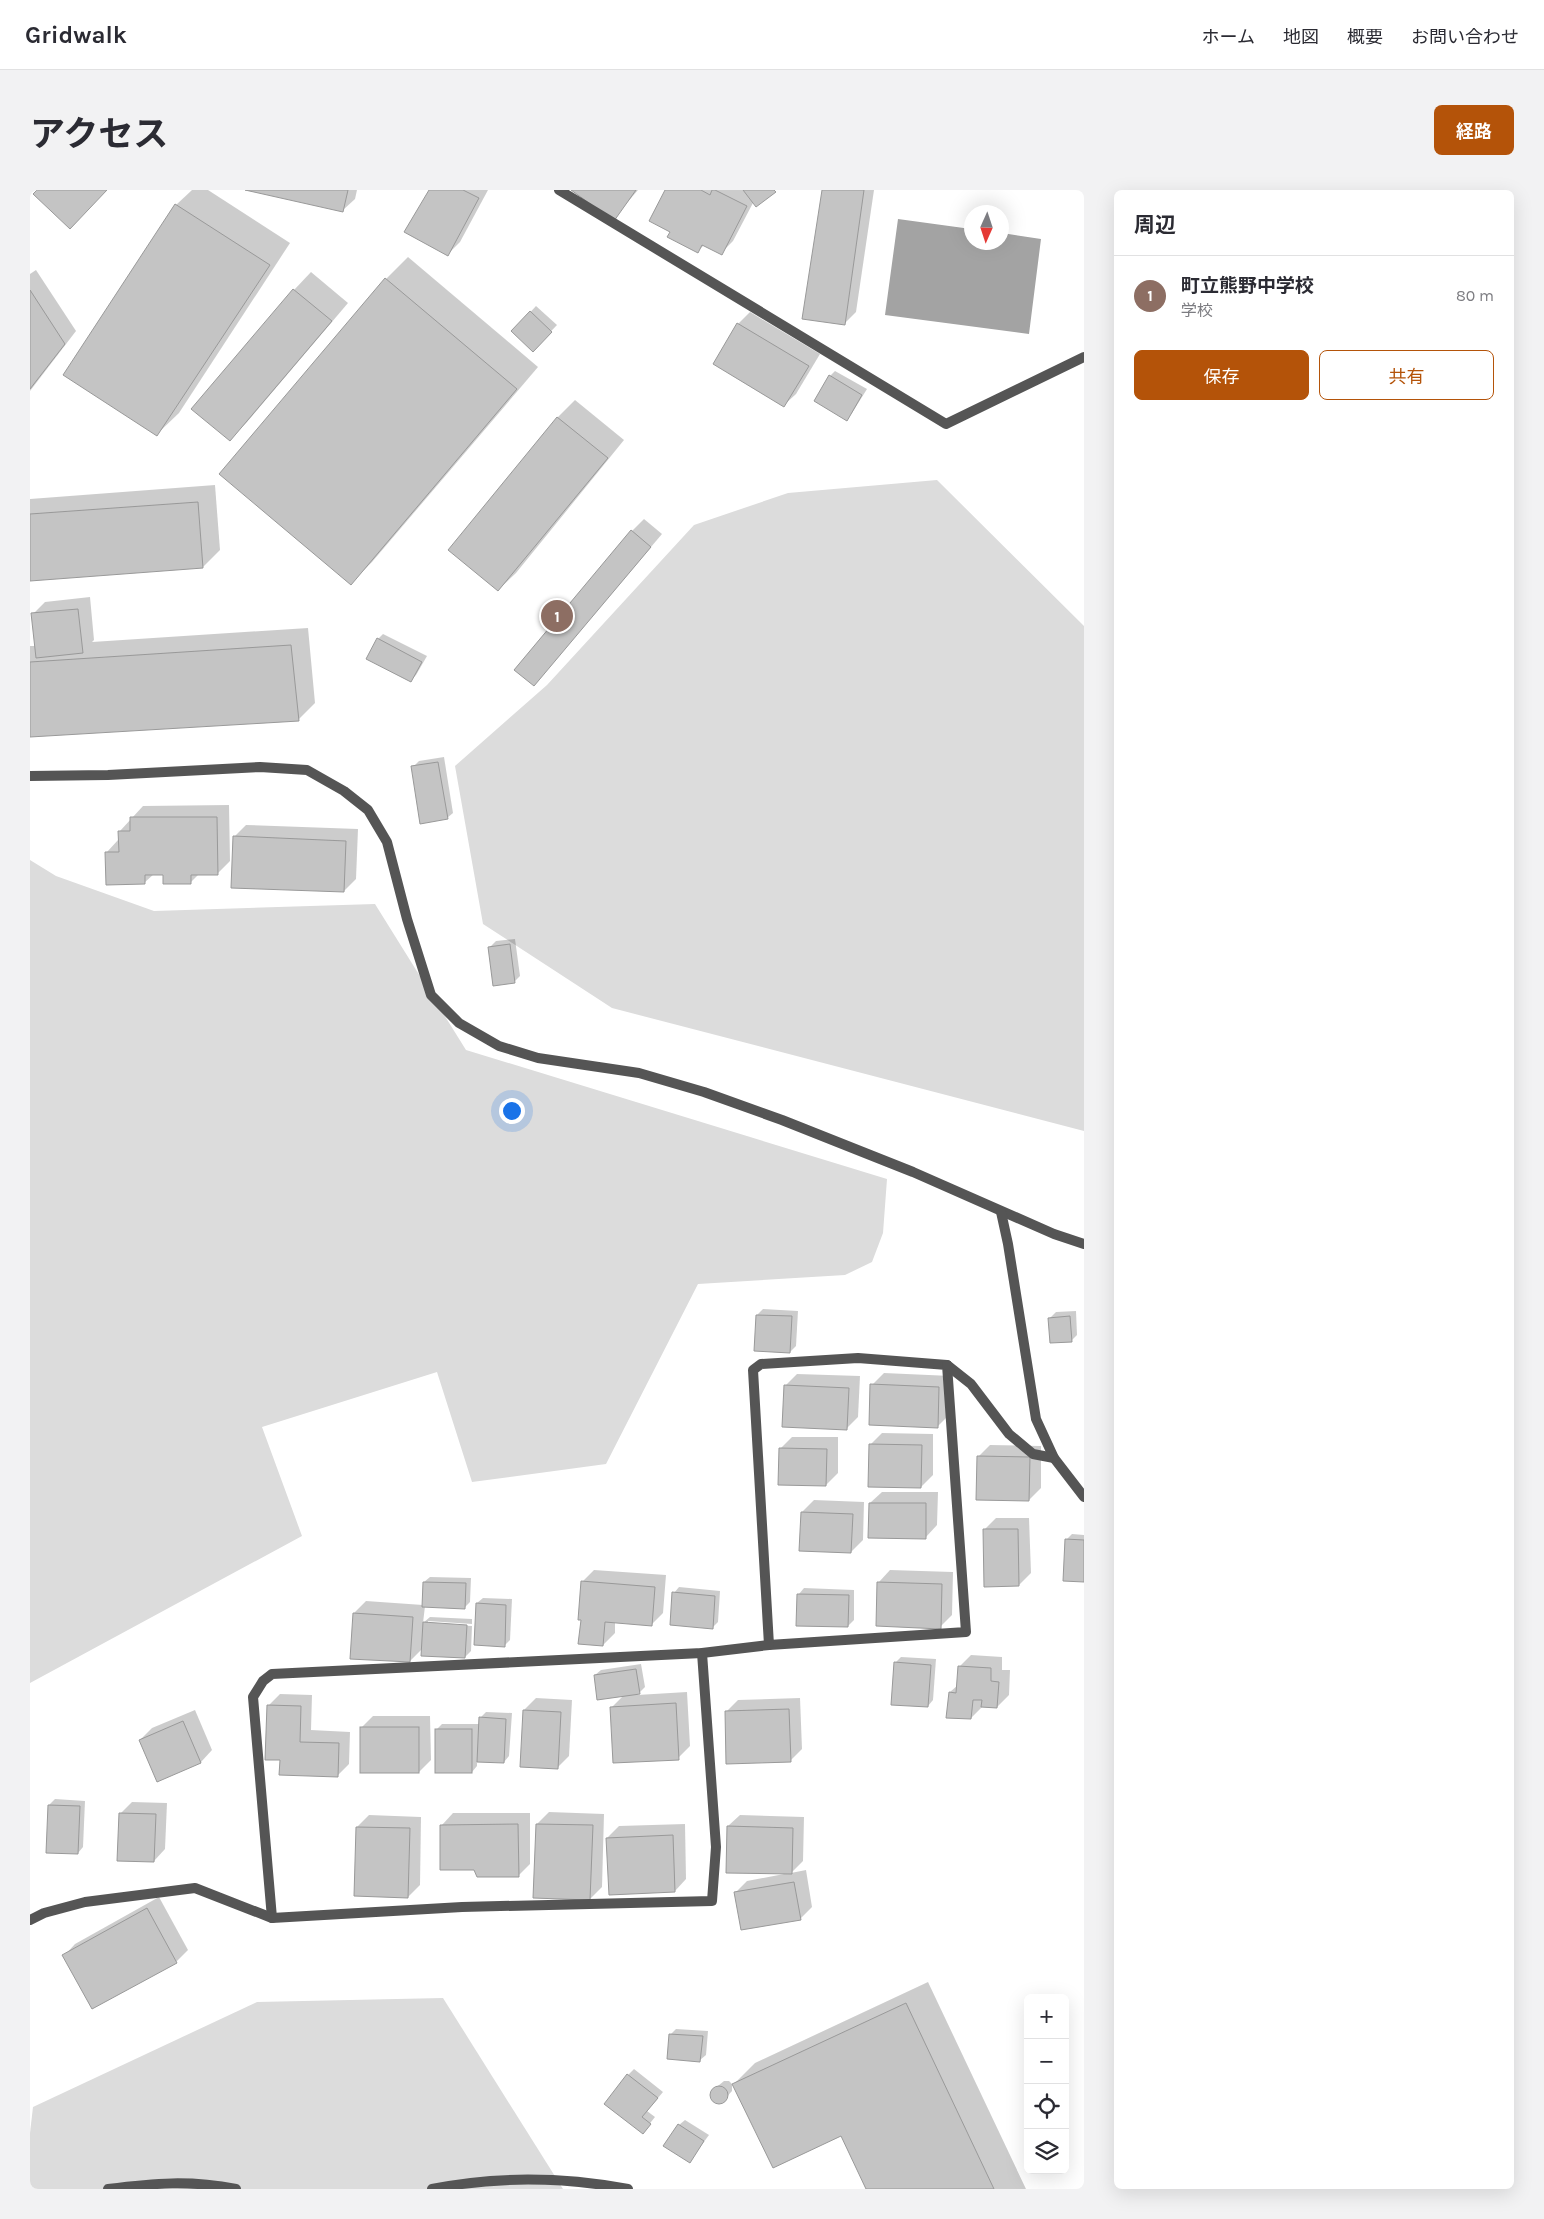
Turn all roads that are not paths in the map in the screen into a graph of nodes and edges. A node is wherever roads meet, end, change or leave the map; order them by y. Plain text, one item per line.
1 (559, 190) edge
2 (1084, 357) edge
3 (30, 776) edge
4 (1001, 1212) junction
5 (1084, 1244) edge
6 (946, 1365) junction
7 (1054, 1458) junction
8 (1084, 1497) edge
9 (769, 1645) junction
10 (702, 1652) junction
11 (272, 1918) junction
12 (30, 1920) edge
13 (108, 2189) edge
14 (236, 2189) edge
15 (432, 2189) edge
16 (628, 2189) edge

1 - 2 street
3 - 4 street
4 - 5 street
4 - 7 street
6 - 7 street
6 - 9 street
6 - 9 street
7 - 8 street
9 - 10 street
10 - 11 street
10 - 11 street
11 - 12 street
13 - 14 street
15 - 16 street

